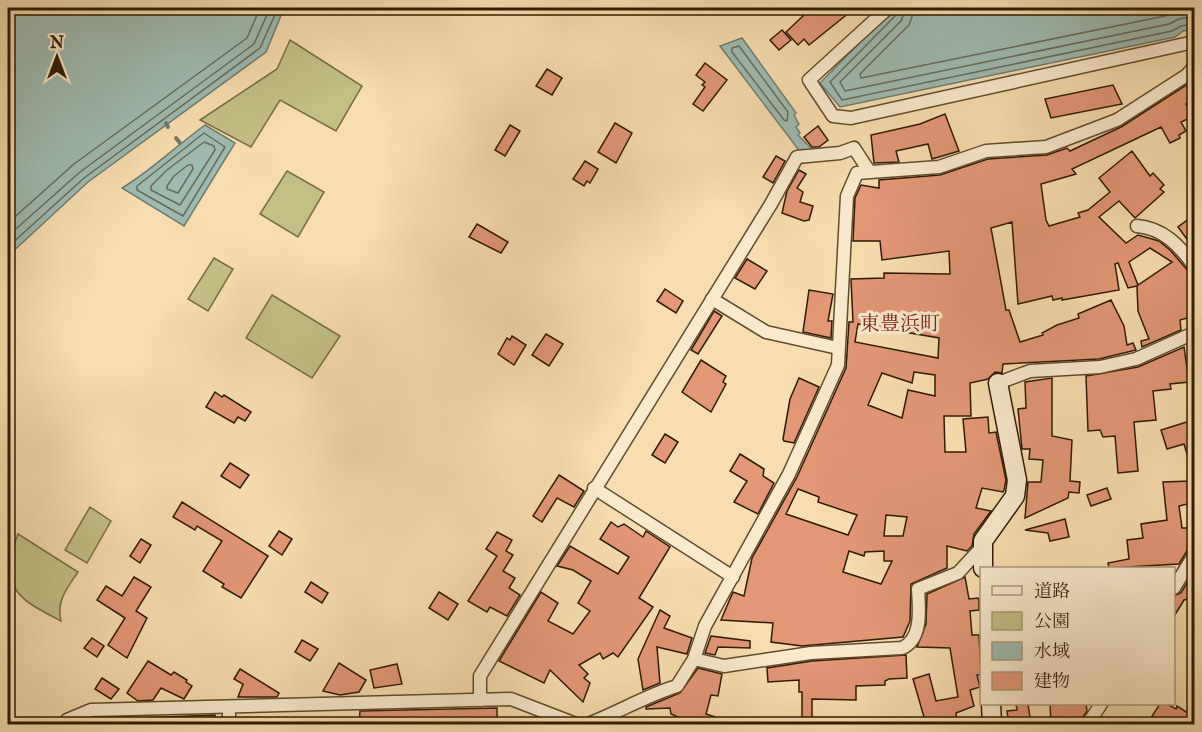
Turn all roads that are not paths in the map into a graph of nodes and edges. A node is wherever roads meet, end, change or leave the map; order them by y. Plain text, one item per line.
1 (888, 8) edge
2 (1194, 42) edge
3 (1194, 67) edge
4 (869, 171) junction
5 (1137, 226) dead end
6 (1194, 266) edge
7 (712, 299) junction
8 (1194, 333) edge
9 (838, 348) junction
10 (998, 383) joint
11 (594, 488) junction
12 (982, 547) junction
13 (1194, 555) edge
14 (983, 567) edge
15 (733, 577) junction
16 (1175, 585) edge
17 (694, 658) junction
18 (480, 700) junction
19 (991, 705) edge
20 (1100, 705) edge
21 (229, 707) junction
22 (68, 724) edge
23 (229, 724) edge
24 (576, 724) edge
25 (588, 724) edge
26 (992, 724) edge
27 (1088, 724) edge

1 - 2 street
3 - 4 street
4 - 7 street
4 - 9 street
5 - 6 street
7 - 9 street
7 - 11 street
8 - 10 street
9 - 15 street
10 - 12 main road
11 - 15 street
11 - 18 street
12 - 14 main road
12 - 17 street
13 - 16 street
15 - 17 street
17 - 25 street
18 - 21 street
18 - 24 street
19 - 26 main road
20 - 27 street
21 - 22 street
21 - 23 street

